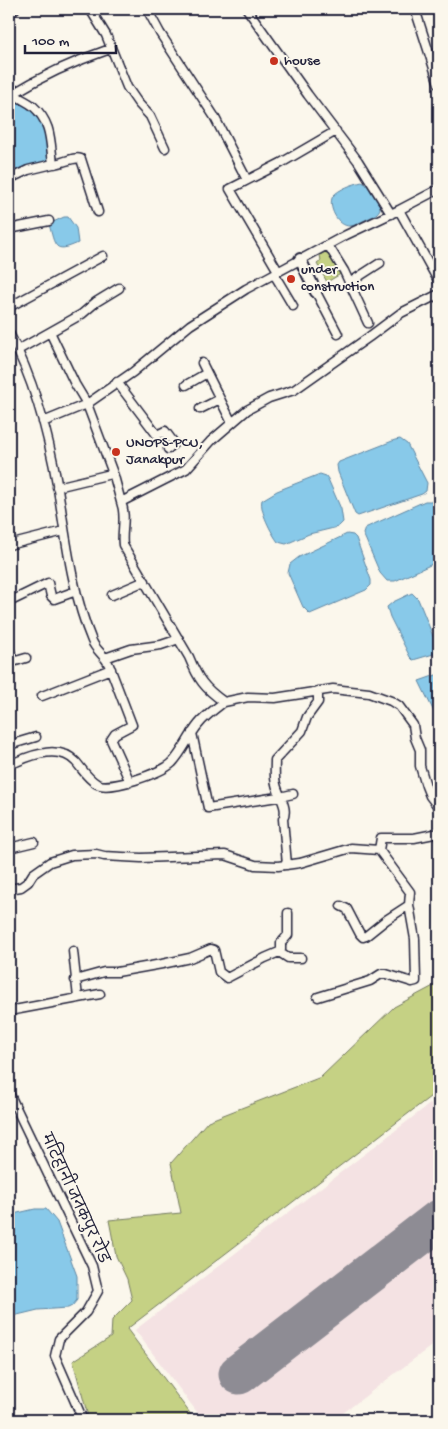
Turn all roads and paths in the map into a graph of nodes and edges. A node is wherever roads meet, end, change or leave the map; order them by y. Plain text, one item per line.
1 (15, 9) edge
2 (90, 9) edge
3 (147, 9) edge
4 (247, 9) edge
5 (415, 9) edge
6 (9, 12) edge
7 (110, 49) junction
8 (439, 84) edge
9 (12, 94) edge
10 (336, 132) junction
11 (165, 148) dead end
12 (53, 164) junction
13 (9, 179) edge
14 (247, 180) junction
15 (439, 189) edge
16 (400, 210) junction
17 (98, 212) dead end
18 (392, 214) junction
19 (49, 221) dead end
20 (9, 229) edge
21 (328, 245) junction
22 (103, 256) dead end
23 (300, 259) junction
24 (380, 263) dead end
25 (276, 272) junction
26 (439, 282) edge
27 (349, 283) junction
28 (120, 288) dead end
29 (316, 292) joint
30 (439, 294) edge
31 (293, 306) dead end
32 (9, 307) edge
33 (368, 323) dead end
34 (50, 332) junction
35 (9, 333) edge
36 (338, 334) dead end
37 (18, 350) junction
38 (202, 363) dead end
39 (207, 373) junction
40 (117, 382) junction
41 (186, 385) dead end
42 (220, 399) junction
43 (87, 404) junction
44 (200, 409) dead end
45 (43, 422) junction
46 (232, 423) junction
47 (168, 448) dead end
48 (114, 476) junction
49 (58, 487) junction
50 (121, 502) junction
51 (64, 531) junction
52 (9, 545) edge
53 (144, 582) junction
54 (76, 591) junction
55 (112, 594) dead end
56 (9, 602) edge
57 (179, 639) junction
58 (9, 648) edge
59 (26, 658) dead end
60 (105, 658) junction
61 (11, 662) edge
62 (111, 669) junction
63 (318, 691) junction
64 (42, 696) dead end
65 (224, 702) junction
66 (192, 734) junction
67 (36, 737) dead end
68 (9, 745) edge
69 (16, 762) dead end
70 (130, 782) junction
71 (293, 794) dead end
72 (280, 797) junction
73 (439, 808) edge
74 (439, 833) edge
75 (34, 842) dead end
76 (9, 848) edge
77 (379, 850) junction
78 (286, 865) junction
79 (9, 889) edge
80 (408, 905) junction
81 (341, 906) dead end
82 (288, 913) dead end
83 (73, 951) dead end
84 (279, 952) junction
85 (300, 958) dead end
86 (75, 980) junction
87 (100, 994) dead end
88 (318, 997) dead end
89 (78, 998) junction
90 (9, 1011) edge
91 (9, 1093) edge
92 (83, 1420) edge

1 - 6 street
2 - 7 street
3 - 14 street
4 - 10 street
5 - 8 street
7 - 9 street
7 - 11 street
9 - 12 street
10 - 14 street
10 - 18 street
12 - 13 street
12 - 17 street
14 - 25 street
15 - 16 street
16 - 18 street
16 - 26 street
18 - 21 street
19 - 20 street
21 - 23 street
21 - 27 street
22 - 32 street
23 - 25 street
23 - 29 street
24 - 27 street
25 - 31 street
25 - 40 street
27 - 33 street
28 - 34 street
29 - 36 street
30 - 46 street
34 - 37 street
34 - 43 street
35 - 37 street
37 - 45 street
38 - 39 street
39 - 41 street
39 - 42 street
40 - 43 street
40 - 47 street
42 - 44 street
42 - 46 street
43 - 45 street
43 - 48 street
45 - 49 street
46 - 50 street
48 - 49 street
48 - 50 street
49 - 51 street
50 - 53 street
51 - 52 street
51 - 54 street
53 - 55 street
53 - 57 street
54 - 56 street
54 - 60 street
57 - 60 street
57 - 65 street
58 - 61 street
59 - 61 street
60 - 62 street
62 - 64 street
62 - 70 street
63 - 65 street
63 - 72 street
63 - 73 street
65 - 66 street
66 - 70 street
66 - 72 street
67 - 68 street
69 - 70 street
71 - 72 street
72 - 78 street
74 - 77 street
75 - 76 street
77 - 78 street
77 - 80 street
78 - 79 street
80 - 81 street
80 - 88 street
82 - 84 street
83 - 86 street
84 - 85 street
84 - 86 street
86 - 89 street
87 - 89 street
89 - 90 street
91 - 92 street, मटिहानी जनकपुर रोड

